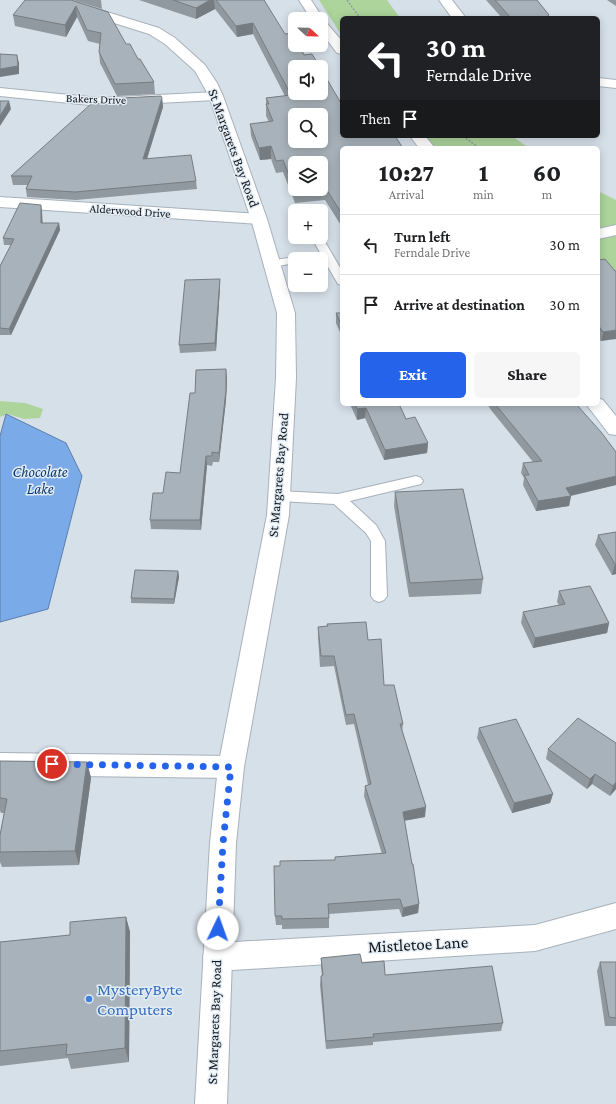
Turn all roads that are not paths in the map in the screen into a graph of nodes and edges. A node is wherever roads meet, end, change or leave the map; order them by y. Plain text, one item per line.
1 (59, 0) edge
2 (305, 0) edge
3 (446, 0) edge
4 (313, 12) edge
5 (458, 16) edge
6 (328, 32) edge
7 (340, 47) edge
8 (600, 82) edge
9 (616, 84) edge
10 (0, 92) edge
11 (216, 96) junction
12 (419, 138) edge
13 (425, 146) edge
14 (0, 202) edge
15 (259, 219) junction
16 (616, 230) edge
17 (600, 234) edge
18 (328, 256) edge
19 (288, 261) edge
20 (272, 263) junction
21 (340, 277) edge
22 (598, 406) edge
23 (616, 429) edge
24 (416, 481) dead end
25 (279, 496) junction
26 (338, 499) junction
27 (379, 596) dead end
28 (0, 764) edge
29 (231, 767) junction
30 (616, 916) edge
31 (217, 957) junction
32 (211, 1104) edge

1 - 11 main road, St Margarets Bay Road
2 - 4 main road
3 - 5 main road
6 - 7 main road
8 - 9 main road
10 - 11 main road, Bakers Drive
11 - 15 main road, St Margarets Bay Road
12 - 13 main road
14 - 15 main road, Alderwood Drive
15 - 20 main road, St Margarets Bay Road
16 - 17 main road
18 - 21 lane
19 - 20 lane
20 - 25 main road, St Margarets Bay Road
22 - 23 main road
24 - 26 lane
25 - 26 lane
25 - 29 main road, St Margarets Bay Road
26 - 27 lane
28 - 29 main road
29 - 31 main road, St Margarets Bay Road
30 - 31 main road, Mistletoe Lane
31 - 32 main road, St Margarets Bay Road

